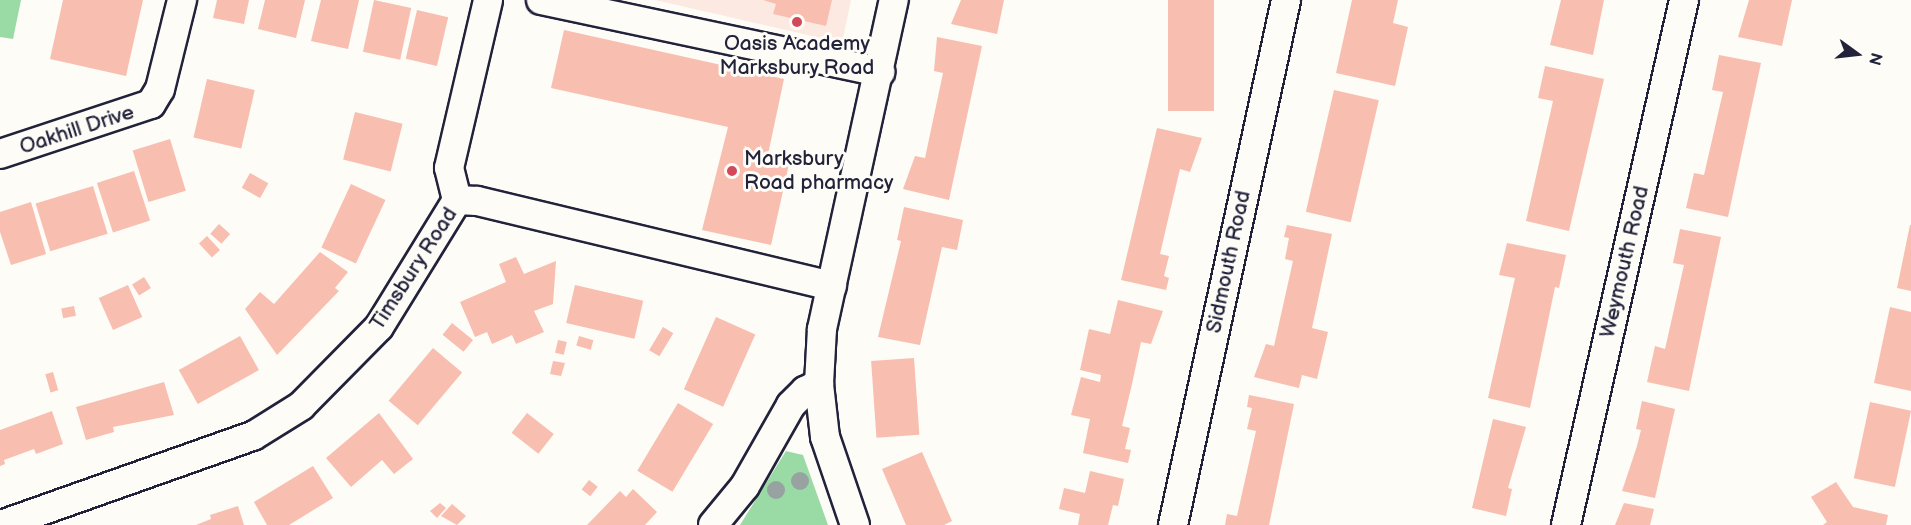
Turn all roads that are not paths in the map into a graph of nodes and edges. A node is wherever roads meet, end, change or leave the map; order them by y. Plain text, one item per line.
1 (182, 0) edge
2 (488, 0) edge
3 (541, 0) edge
4 (894, 0) edge
5 (1286, 0) edge
6 (1684, 0) edge
7 (880, 72) junction
8 (0, 154) edge
9 (467, 201) junction
10 (832, 286) junction
11 (819, 384) junction
12 (1, 525) edge
13 (713, 525) edge
14 (855, 525) edge
15 (1173, 525) edge
16 (1566, 525) edge

1 - 8 street, Oakhill Drive
2 - 9 street
3 - 7 street
4 - 7 street
5 - 15 street, Sidmouth Road
6 - 16 street, Weymouth Road
7 - 10 street
9 - 10 street, Timsbury Road
9 - 12 street, Timsbury Road
10 - 11 street
11 - 13 street
11 - 14 street

